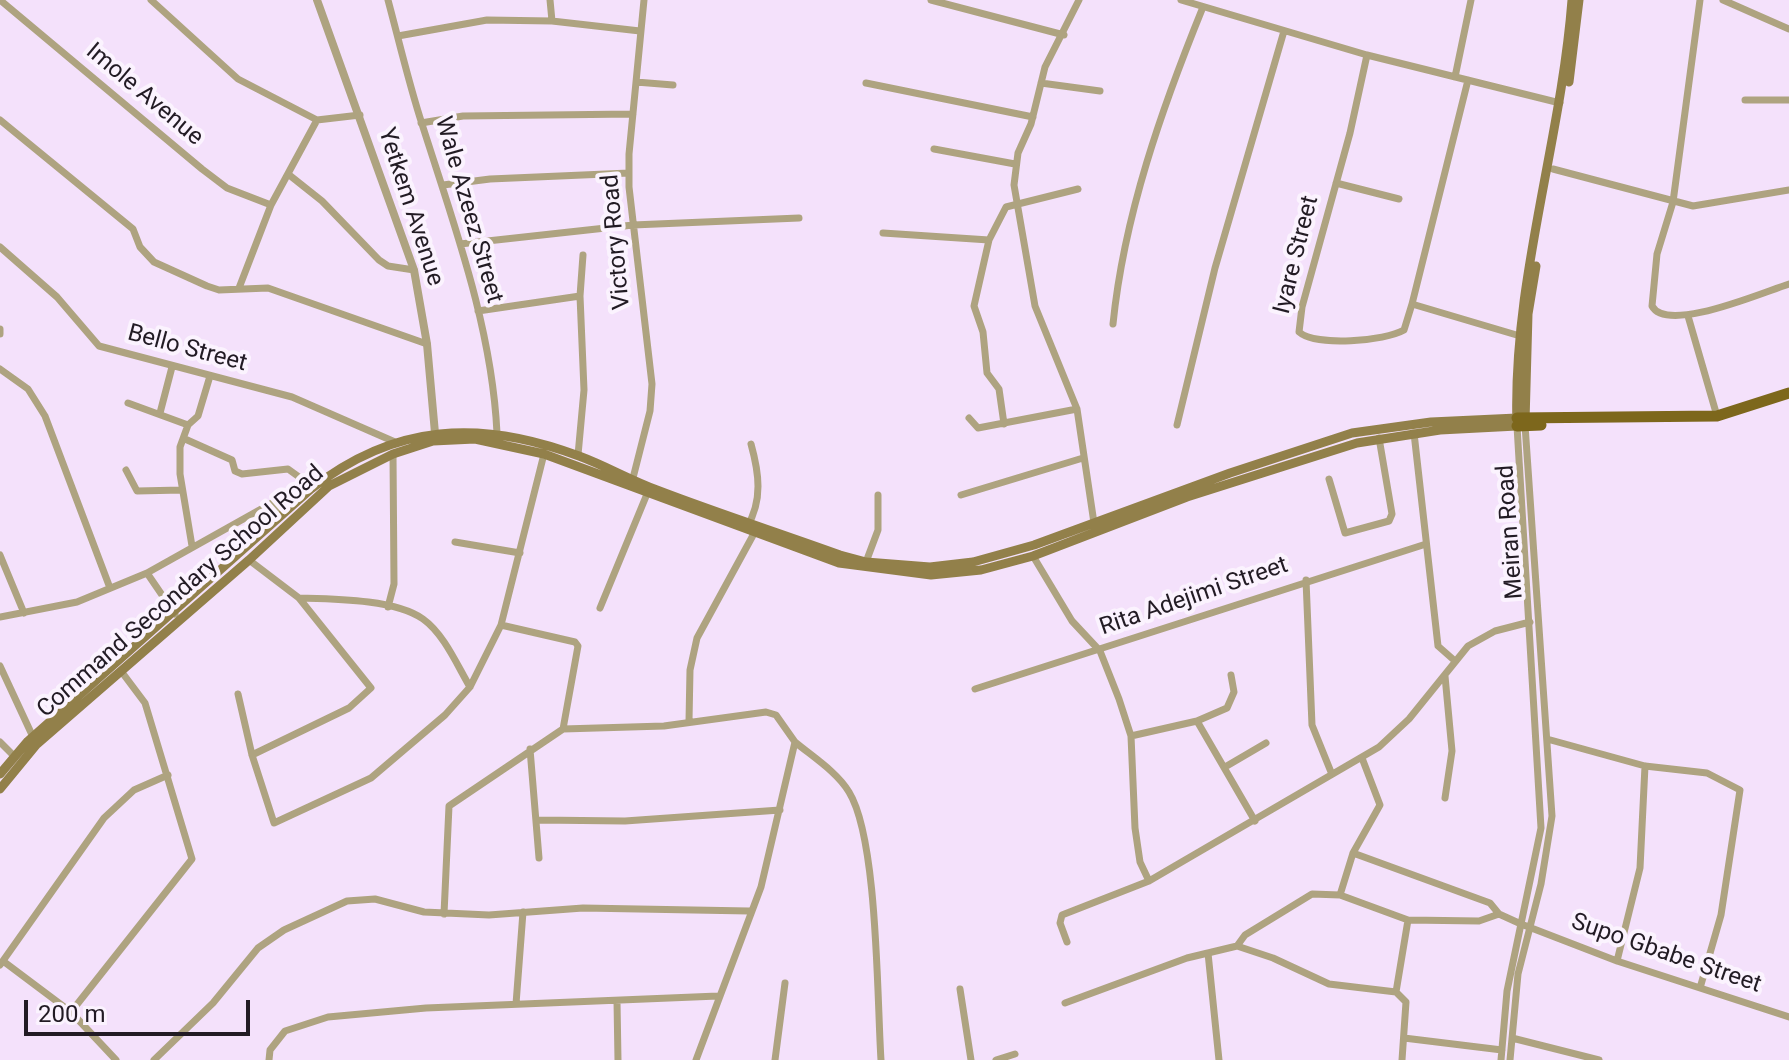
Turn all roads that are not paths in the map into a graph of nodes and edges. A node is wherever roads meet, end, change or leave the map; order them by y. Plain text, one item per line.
1 (0, 0) edge
2 (151, 0) edge
3 (317, 0) edge
4 (388, 0) edge
5 (550, 0) edge
6 (644, 0) edge
7 (931, 0) edge
8 (1079, 0) edge
9 (1181, 0) edge
10 (1471, 0) edge
11 (1572, 0) edge
12 (1579, 0) edge
13 (1700, 0) edge
14 (1723, 0) edge
15 (1203, 7) junction
16 (552, 21) junction
17 (1789, 29) edge
18 (640, 31) junction
19 (1284, 31) junction
20 (1064, 35) junction
21 (398, 36) junction
22 (1367, 55) junction
23 (1455, 77) junction
24 (1468, 80) junction
25 (636, 82) junction
26 (866, 83) dead end
27 (1041, 83) junction
28 (673, 85) dead end
29 (1100, 91) dead end
30 (1745, 100) dead end
31 (1789, 100) edge
32 (1560, 103) junction
33 (633, 114) junction
34 (360, 115) junction
35 (1033, 117) junction
36 (0, 120) edge
37 (317, 120) junction
38 (421, 123) junction
39 (934, 149) dead end
40 (1015, 164) junction
41 (1553, 169) junction
42 (629, 173) junction
43 (288, 174) junction
44 (1336, 183) junction
45 (443, 185) junction
46 (1078, 189) dead end
47 (1789, 190) edge
48 (1399, 199) dead end
49 (1673, 202) junction
50 (271, 205) junction
51 (1015, 206) junction
52 (799, 218) dead end
53 (633, 225) junction
54 (883, 233) dead end
55 (989, 240) junction
56 (460, 244) junction
57 (0, 247) edge
58 (583, 255) dead end
59 (414, 270) junction
60 (1789, 284) edge
61 (239, 288) junction
62 (580, 296) junction
63 (1412, 304) junction
64 (478, 311) junction
65 (1688, 316) junction
66 (1113, 324) dead end
67 (1520, 336) junction
68 (427, 344) junction
69 (172, 367) junction
70 (0, 369) edge
71 (1521, 372) junction
72 (210, 376) junction
73 (1789, 393) edge
74 (1789, 400) edge
75 (128, 403) dead end
76 (1077, 409) junction
77 (160, 413) junction
78 (1717, 416) junction
79 (969, 418) dead end
80 (1521, 422) junction
81 (1004, 424) junction
82 (188, 425) junction
83 (1177, 425) dead end
84 (435, 433) junction
85 (497, 433) junction
86 (1414, 433) junction
87 (1379, 438) junction
88 (185, 439) junction
89 (395, 442) junction
90 (751, 444) dead end
91 (393, 454) junction
92 (544, 454) junction
93 (578, 455) junction
94 (1083, 458) junction
95 (126, 470) dead end
96 (633, 478) junction
97 (1524, 478) junction
98 (1329, 479) dead end
99 (312, 488) junction
100 (182, 490) junction
101 (647, 494) junction
102 (878, 495) dead end
103 (961, 495) dead end
104 (257, 511) junction
105 (295, 511) junction
106 (1094, 523) junction
107 (752, 528) junction
108 (1082, 533) junction
109 (455, 542) dead end
110 (1426, 544) junction
111 (192, 546) junction
112 (520, 553) junction
113 (0, 555) edge
114 (1033, 556) junction
115 (839, 559) junction
116 (249, 560) junction
117 (864, 565) junction
118 (147, 573) junction
119 (1306, 580) junction
120 (110, 588) junction
121 (299, 598) junction
122 (388, 607) junction
123 (600, 608) dead end
124 (24, 613) junction
125 (175, 614) junction
126 (0, 617) edge
127 (1530, 622) junction
128 (501, 625) junction
129 (1100, 651) junction
130 (1455, 661) junction
131 (0, 666) edge
132 (121, 671) junction
133 (1231, 675) dead end
134 (1445, 676) junction
135 (470, 687) junction
136 (975, 689) dead end
137 (238, 694) dead end
138 (689, 721) junction
139 (1197, 721) junction
140 (563, 729) junction
141 (1131, 736) junction
142 (33, 737) junction
143 (1547, 739) junction
144 (0, 742) edge
145 (795, 742) junction
146 (1266, 743) dead end
147 (530, 749) junction
148 (252, 755) junction
149 (14, 756) junction
150 (1362, 758) junction
151 (1645, 766) junction
152 (1225, 767) junction
153 (1331, 772) junction
154 (0, 774) edge
155 (168, 775) junction
156 (0, 789) edge
157 (1445, 798) dead end
158 (780, 810) junction
159 (538, 820) junction
160 (1255, 821) junction
161 (1353, 853) junction
162 (539, 858) dead end
163 (1149, 881) junction
164 (1340, 895) junction
165 (749, 911) junction
166 (523, 912) junction
167 (444, 914) junction
168 (1499, 914) junction
169 (1408, 920) junction
170 (1521, 924) junction
171 (1530, 927) junction
172 (1067, 942) dead end
173 (1237, 946) junction
174 (1208, 953) junction
175 (1617, 961) junction
176 (2, 963) edge
177 (785, 983) dead end
178 (1700, 988) junction
179 (960, 989) dead end
180 (1396, 992) junction
181 (718, 996) junction
182 (617, 1001) junction
183 (1065, 1003) dead end
184 (516, 1004) junction
185 (71, 1012) junction
186 (1789, 1017) edge
187 (1404, 1038) junction
188 (1512, 1038) junction
189 (1502, 1050) junction
190 (1015, 1054) dead end
191 (116, 1060) edge
192 (154, 1060) edge
193 (269, 1060) edge
194 (618, 1060) edge
195 (696, 1060) edge
196 (775, 1060) edge
197 (881, 1060) edge
198 (971, 1060) edge
199 (996, 1060) edge
200 (1219, 1060) edge
201 (1393, 1060) edge
202 (1402, 1060) edge
203 (1501, 1060) edge
204 (1510, 1060) edge
205 (1598, 1060) edge

1 - 50 street, Imole Avenue
2 - 37 street
3 - 34 street, Yetkem Avenue
4 - 21 street, Wale Azeez Street
5 - 16 street
6 - 18 street, Victory Road
7 - 20 street
8 - 20 street
9 - 15 street
10 - 23 street
11 - 32 main road, Meiran Road
12 - 41 main road, Meiran Road
13 - 49 street
14 - 17 street
15 - 19 street
15 - 66 street
16 - 18 street
16 - 21 street
18 - 25 street, Victory Road
19 - 22 street
19 - 83 street
20 - 27 street
21 - 38 street, Wale Azeez Street
22 - 23 street
22 - 44 street, Iyare Street
23 - 24 street
24 - 32 street
24 - 63 street
25 - 28 street
25 - 33 street, Victory Road
26 - 35 street
27 - 29 street
27 - 35 street
30 - 31 street
32 - 67 main road, Meiran Road
33 - 38 street
33 - 42 street, Victory Road
34 - 37 street
34 - 59 street, Yetkem Avenue
35 - 40 street
36 - 61 street
37 - 43 street
38 - 45 street, Wale Azeez Street
39 - 40 street
40 - 51 street
41 - 49 street
41 - 71 main road, Meiran Road
42 - 45 street
42 - 53 street, Victory Road
43 - 50 street
43 - 59 street
44 - 48 street
44 - 63 street, Iyare Street
45 - 56 street, Wale Azeez Street
46 - 51 street
47 - 49 street
49 - 65 street
50 - 61 street
51 - 55 street
51 - 76 street
52 - 53 street
53 - 56 street
53 - 96 street, Victory Road
54 - 55 street
55 - 81 street
56 - 64 street, Wale Azeez Street
57 - 69 street, Bello Street
58 - 62 street
59 - 68 street, Yetkem Avenue
60 - 65 street
61 - 68 street
62 - 64 street
62 - 93 street
63 - 67 street
64 - 85 street, Wale Azeez Street
65 - 78 street
67 - 71 main road, Meiran Road
68 - 84 street, Yetkem Avenue
69 - 72 street, Bello Street
69 - 77 street
70 - 120 street
71 - 80 main road, Meiran Road
72 - 82 street
72 - 89 street, Bello Street
73 - 78 main road
74 - 80 main road
75 - 77 street
76 - 81 street
76 - 94 street
77 - 82 street
78 - 80 main road
79 - 81 street
80 - 86 main road
80 - 97 street, Meiran Road
80 - 106 main road
82 - 88 street
84 - 85 main road, Command Secondary School Road
84 - 89 main road, Command Secondary School Road
85 - 93 main road, Command Secondary School Road
86 - 87 main road
86 - 110 street
87 - 98 street
87 - 108 main road
88 - 99 street
88 - 100 street
89 - 99 main road, Command Secondary School Road
90 - 107 street
91 - 92 main road, Command Secondary School Road
91 - 105 main road, Command Secondary School Road
91 - 122 street
92 - 101 main road, Command Secondary School Road
92 - 112 street
93 - 96 main road, Command Secondary School Road
94 - 103 street
94 - 106 street
95 - 100 street
96 - 107 main road, Command Secondary School Road
97 - 127 street, Meiran Road
97 - 143 street, Meiran Road
99 - 104 street
99 - 105 main road, Command Secondary School Road
100 - 111 street
101 - 107 main road, Command Secondary School Road
101 - 123 street
102 - 117 street
104 - 105 street
104 - 111 street
105 - 116 main road, Command Secondary School Road
105 - 125 main road, Command Secondary School Road
106 - 108 main road
107 - 115 main road, Command Secondary School Road
107 - 138 street
108 - 114 main road
108 - 117 main road
109 - 112 street
110 - 119 street, Rita Adejimi Street
110 - 130 street
111 - 118 street
112 - 128 street
113 - 124 street
114 - 117 main road
114 - 129 street
115 - 117 main road, Command Secondary School Road
115 - 117 main road, Command Secondary School Road
116 - 121 street
116 - 132 main road, Command Secondary School Road
118 - 120 street
118 - 125 street
119 - 129 street, Rita Adejimi Street
119 - 153 street
120 - 124 street
121 - 122 street
121 - 148 street
122 - 135 street
124 - 126 street
125 - 142 main road, Command Secondary School Road
127 - 130 street
127 - 170 street, Meiran Road
128 - 135 street
128 - 140 street
129 - 136 street, Rita Adejimi Street
129 - 141 street
130 - 134 street
131 - 142 street
132 - 155 street
132 - 156 main road, Command Secondary School Road
133 - 139 street
134 - 150 street
134 - 157 street
135 - 148 street
137 - 148 street
138 - 140 street
138 - 145 street
139 - 141 street
139 - 152 street
140 - 147 street
141 - 163 street
142 - 149 main road, Command Secondary School Road
143 - 151 street
143 - 171 street, Meiran Road
144 - 149 street
145 - 158 street
145 - 197 street
146 - 152 street
147 - 159 street
147 - 167 street
149 - 154 main road, Command Secondary School Road
150 - 153 street
150 - 161 street
151 - 175 street
151 - 178 street
152 - 160 street
153 - 160 street
155 - 176 street
155 - 185 street
158 - 159 street
158 - 165 street
159 - 162 street
160 - 163 street
161 - 164 street
161 - 168 street, Supo Gbabe Street
163 - 172 street
164 - 169 street
164 - 173 street
165 - 166 street
165 - 181 street
166 - 167 street
166 - 184 street
167 - 192 street
168 - 169 street
168 - 170 street, Supo Gbabe Street
169 - 180 street
170 - 171 street, Supo Gbabe Street
170 - 189 street, Meiran Road
171 - 175 street, Supo Gbabe Street
171 - 188 street, Meiran Road
173 - 174 street
173 - 180 street
174 - 183 street
174 - 200 street
175 - 178 street, Supo Gbabe Street
176 - 185 street
177 - 196 street
178 - 186 street, Supo Gbabe Street
179 - 198 street
180 - 187 street
181 - 182 street
181 - 195 street
182 - 184 street
182 - 194 street
184 - 193 street
185 - 191 street
187 - 189 street
187 - 202 street
188 - 204 street, Meiran Road
188 - 205 street
189 - 203 street, Meiran Road
190 - 199 street
201 - 202 street

